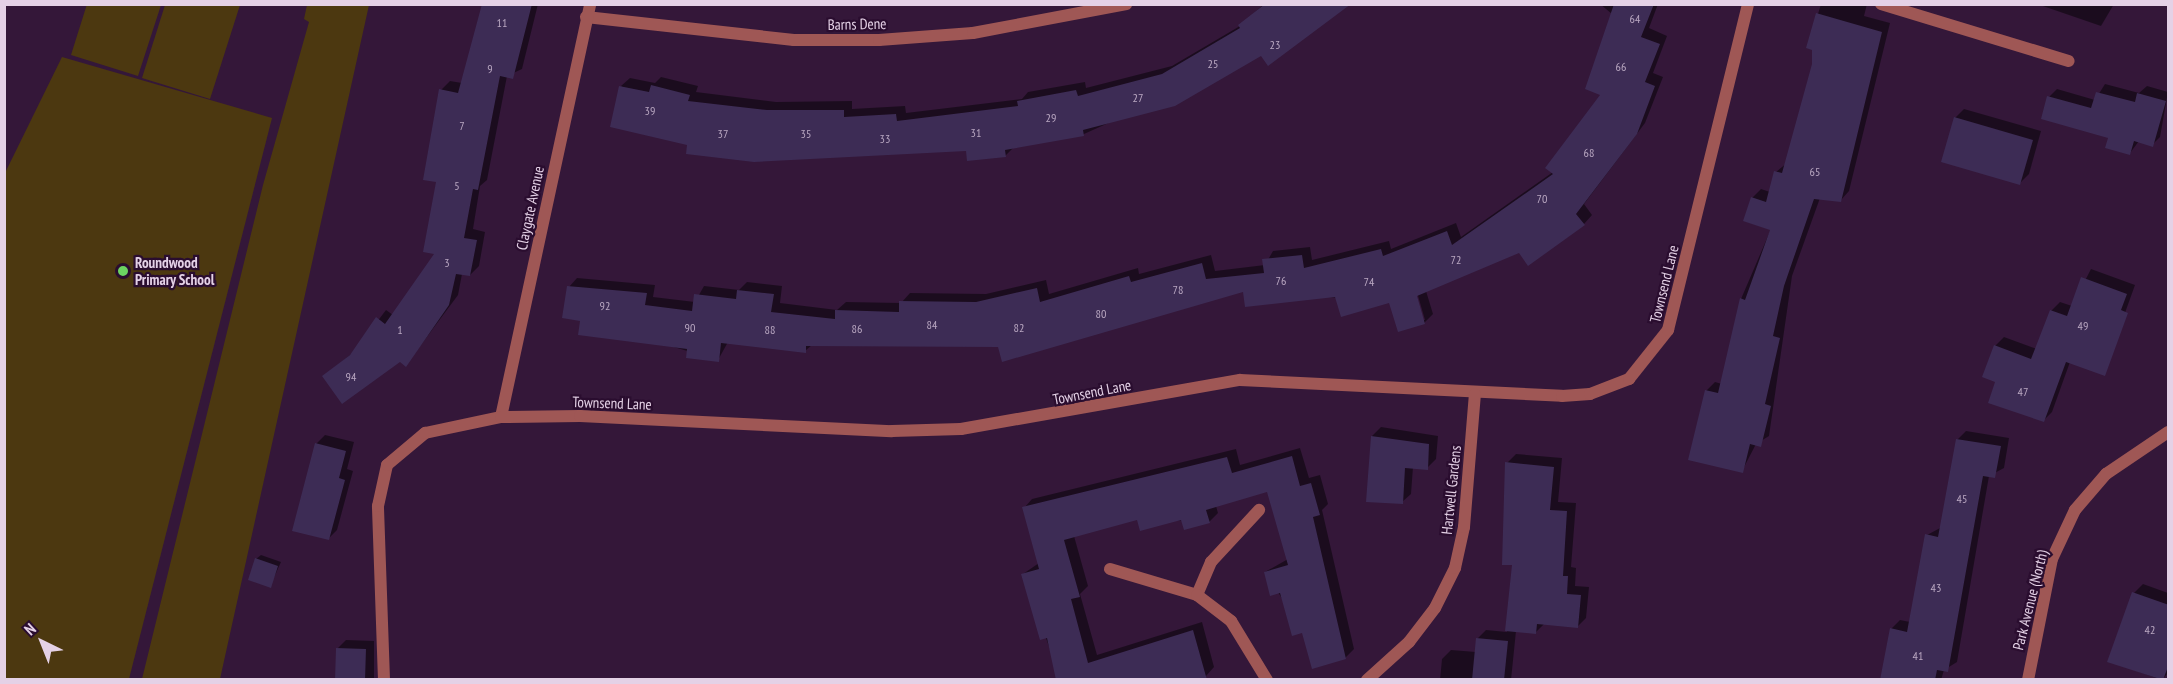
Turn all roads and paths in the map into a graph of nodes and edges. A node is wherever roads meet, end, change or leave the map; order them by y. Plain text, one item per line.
1 (590, 4) edge
2 (1126, 4) edge
3 (1748, 4) edge
4 (1881, 4) edge
5 (586, 17) junction
6 (2069, 61) dead end
7 (1474, 394) junction
8 (501, 417) junction
9 (2169, 432) edge
10 (1259, 510) dead end
11 (1110, 569) dead end
12 (1197, 595) junction
13 (1383, 675) edge
14 (384, 680) edge
15 (1267, 680) edge
16 (1367, 680) edge
17 (2028, 680) edge

1 - 5 street, Claygate Avenue
2 - 5 street, Barns Dene
3 - 7 street, Townsend Lane
4 - 6 street
5 - 8 street, Claygate Avenue
7 - 8 street, Townsend Lane
7 - 13 street, Hartwell Gardens
8 - 14 street, Townsend Lane
9 - 17 street, Park Avenue (North)
10 - 12 street
11 - 12 street
12 - 15 street
13 - 16 street, Hartwell Gardens

